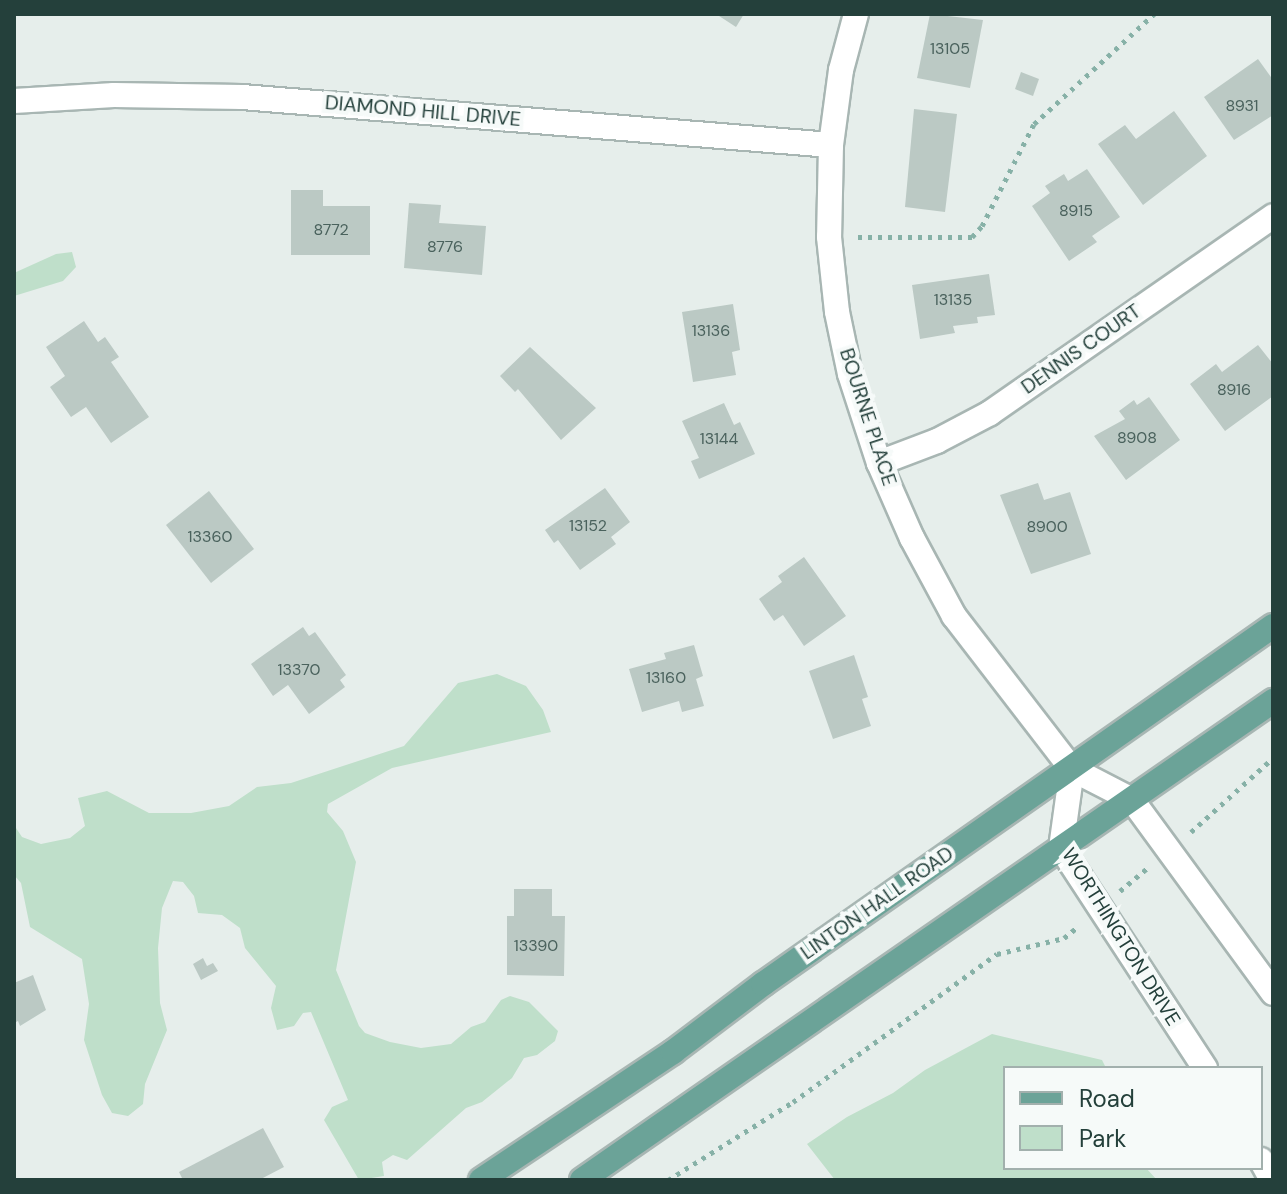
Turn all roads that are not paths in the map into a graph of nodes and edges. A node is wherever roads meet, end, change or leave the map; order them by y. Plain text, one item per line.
1 (856, 14) edge
2 (14, 101) edge
3 (831, 145) junction
4 (1273, 216) edge
5 (879, 463) junction
6 (1273, 626) edge
7 (1273, 701) edge
8 (1072, 769) junction
9 (1132, 800) junction
10 (1061, 848) junction
11 (1273, 993) edge
12 (1204, 1066) edge
13 (481, 1180) edge
14 (582, 1180) edge

1 - 3 street, BOURNE PLACE
2 - 3 street, DIAMOND HILL DRIVE
3 - 5 street, BOURNE PLACE
4 - 5 street, DENNIS COURT
5 - 8 street, BOURNE PLACE
6 - 8 main road, LINTON HALL ROAD
7 - 9 main road
8 - 9 street
8 - 10 street, WORTHINGTON DRIVE
8 - 13 main road, LINTON HALL ROAD
9 - 10 main road
9 - 11 street
10 - 12 street, WORTHINGTON DRIVE
10 - 14 main road

